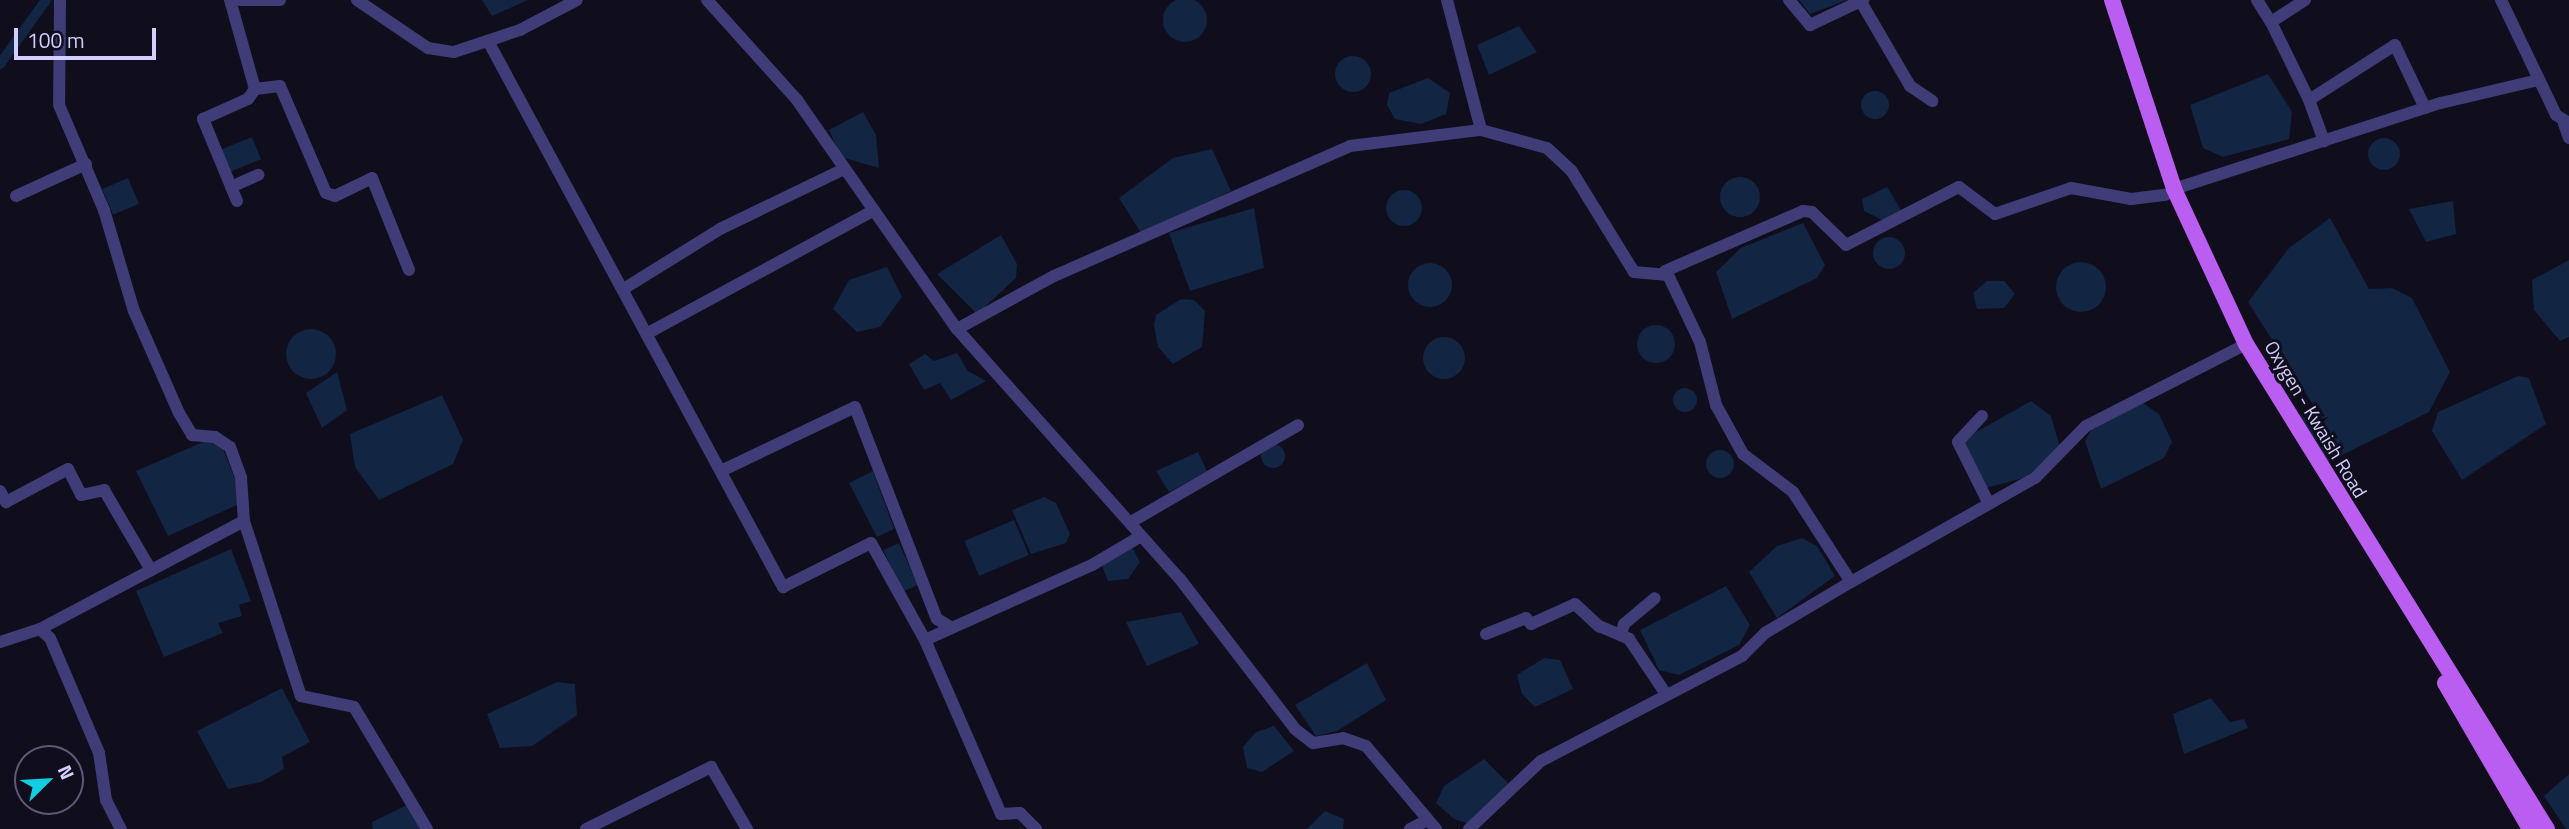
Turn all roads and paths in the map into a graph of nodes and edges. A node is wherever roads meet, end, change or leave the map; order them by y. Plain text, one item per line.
1 (60, 0) edge
2 (230, 0) edge
3 (241, 0) edge
4 (358, 0) edge
5 (577, 0) edge
6 (707, 0) edge
7 (1447, 0) edge
8 (1789, 0) edge
9 (2102, 0) edge
10 (2112, 0) edge
11 (2257, 0) edge
12 (2305, 0) edge
13 (2501, 0) edge
14 (273, 1) edge
15 (1862, 1) edge
16 (2271, 22) junction
17 (488, 41) junction
18 (2538, 80) junction
19 (254, 89) junction
20 (2309, 100) junction
21 (1932, 101) dead end
22 (2426, 108) junction
23 (2567, 123) edge
24 (1480, 130) junction
25 (2569, 138) edge
26 (2325, 141) junction
27 (86, 164) junction
28 (844, 169) junction
29 (258, 175) dead end
30 (231, 187) junction
31 (2170, 192) junction
32 (16, 196) dead end
33 (237, 201) dead end
34 (871, 212) junction
35 (410, 270) dead end
36 (1665, 271) junction
37 (625, 288) junction
38 (957, 329) junction
39 (648, 333) junction
40 (2242, 346) junction
41 (1982, 416) dead end
42 (1298, 425) dead end
43 (720, 471) junction
44 (0, 491) edge
45 (1989, 504) junction
46 (244, 521) junction
47 (1131, 522) junction
48 (1141, 536) junction
49 (151, 570) junction
50 (1850, 582) junction
51 (1655, 598) dead end
52 (952, 628) junction
53 (40, 629) junction
54 (1486, 634) dead end
55 (1621, 635) junction
56 (925, 640) junction
57 (0, 642) edge
58 (1664, 691) junction
59 (1432, 825) edge
60 (121, 829) edge
61 (427, 829) edge
62 (586, 829) edge
63 (747, 829) edge
64 (1036, 829) edge
65 (1410, 829) edge
66 (1469, 829) edge
67 (2530, 829) edge
68 (2547, 829) edge

1 - 27 street
2 - 19 street
3 - 14 street
4 - 17 street
5 - 17 street
6 - 28 street
7 - 24 street
8 - 15 street
9 - 31 main road, Oxygen - Kwaish Road
10 - 31 main road, Oxygen - Kwaish Road
11 - 16 street
12 - 16 street
13 - 18 street
15 - 21 street
16 - 20 street
17 - 37 street
18 - 22 street
18 - 23 street
19 - 30 street
19 - 35 street
20 - 22 street
20 - 26 street
22 - 26 street
23 - 25 street
24 - 36 street
24 - 38 street
26 - 31 street
27 - 32 street
27 - 46 street
28 - 34 street
28 - 37 street
29 - 30 street
30 - 33 street
31 - 36 street
31 - 40 main road, Oxygen - Kwaish Road
34 - 38 street
34 - 39 street
36 - 50 street
37 - 39 street
38 - 47 street
39 - 43 street
40 - 45 street
40 - 67 main road, Oxygen - Kwaish Road
40 - 68 main road, Oxygen - Kwaish Road
41 - 45 street
42 - 47 street
43 - 52 street
43 - 56 street
44 - 49 street
45 - 50 street
46 - 49 street
46 - 61 street
47 - 48 street
48 - 52 street
48 - 59 street
49 - 53 street
50 - 58 street
51 - 55 street
52 - 56 street
53 - 57 street
53 - 60 street
54 - 55 street
55 - 58 street
56 - 64 street
58 - 66 street
59 - 65 street
62 - 63 street

